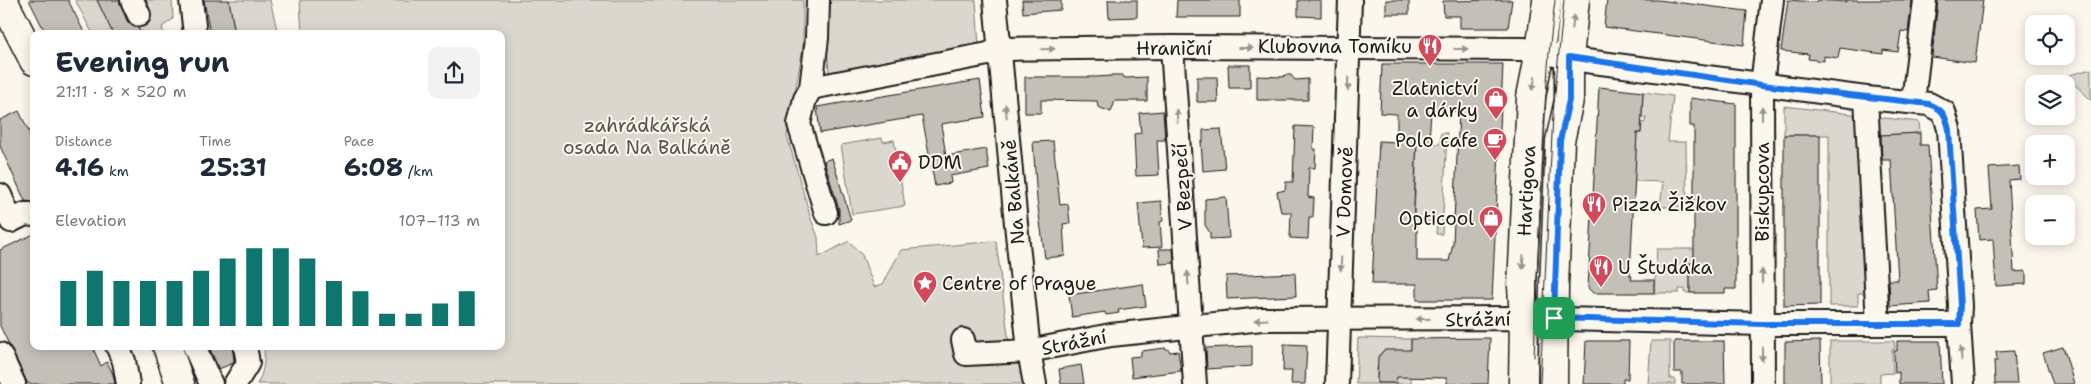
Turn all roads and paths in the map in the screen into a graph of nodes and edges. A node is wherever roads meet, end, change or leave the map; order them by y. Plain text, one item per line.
1 (3, 0) edge
2 (191, 0) edge
3 (818, 0) edge
4 (995, 0) edge
5 (1350, 0) edge
6 (1547, 0) edge
7 (1575, 0) edge
8 (1772, 0) edge
9 (1925, 0) edge
10 (195, 30) edge
11 (1172, 47) junction
12 (1350, 48) junction
13 (999, 49) junction
14 (1540, 51) junction
15 (30, 53) edge
16 (1569, 57) junction
17 (1762, 85) junction
18 (811, 88) junction
19 (1866, 98) junction
20 (1913, 102) junction
21 (0, 195) edge
22 (826, 213) dead end
23 (30, 215) edge
24 (6, 223) edge
25 (1524, 318) junction
26 (1554, 318) junction
27 (1339, 320) junction
28 (1762, 324) junction
29 (1878, 324) junction
30 (1959, 324) junction
31 (1192, 327) junction
32 (964, 340) dead end
33 (119, 350) edge
34 (168, 350) edge
35 (196, 350) edge
36 (246, 350) edge
37 (1029, 351) junction
38 (0, 354) edge
39 (14, 384) edge
40 (128, 384) edge
41 (180, 384) edge
42 (210, 384) edge
43 (236, 384) edge
44 (1035, 384) edge
45 (1195, 384) edge
46 (1337, 384) edge
47 (1523, 384) edge
48 (1553, 384) edge
49 (1763, 384) edge
50 (1963, 384) edge

1 - 15 main road
2 - 10 street
3 - 18 street
4 - 13 street, Na Balkáně
5 - 12 street, V Domově
6 - 14 main road, Hartigova
16 -> 7 main road, Hartigova
8 - 17 street, Biskupcova
9 - 20 street
11 -> 12 street, Hraniční
13 -> 11 street, Hraniční
31 -> 11 street, V Bezpečí
12 -> 14 street, Hraniční
12 -> 27 street, V Domově
13 - 18 street, Hraniční
37 -> 13 street, Na Balkáně
14 - 16 street, Hraniční
14 -> 25 main road, Hartigova
16 - 17 street, Hraniční
16 - 26 main road, Hartigova
17 - 19 street, Hraniční
28 -> 17 street, Biskupcova
18 - 22 street
19 - 20 street, Hraniční
19 - 29 street
20 - 30 street, Hraniční
21 - 24 street
23 - 24 street
25 - 26 street, Strážní
25 -> 27 street, Strážní
25 - 47 main road, Hartigova
26 - 28 street, Strážní
26 - 48 main road, Hartigova
27 -> 31 street, Strážní
27 - 46 street, V Domově
28 - 29 street, Strážní
28 -> 49 street, Biskupcova
29 - 30 street, Strážní
50 -> 30 street, Hraniční
31 - 37 street, Strážní
31 - 45 street, V Bezpečí
32 - 37 street, Strážní
33 - 40 street
34 - 41 main road
35 - 42 street
36 - 43 street
37 - 44 street, Na Balkáně
38 - 39 street

